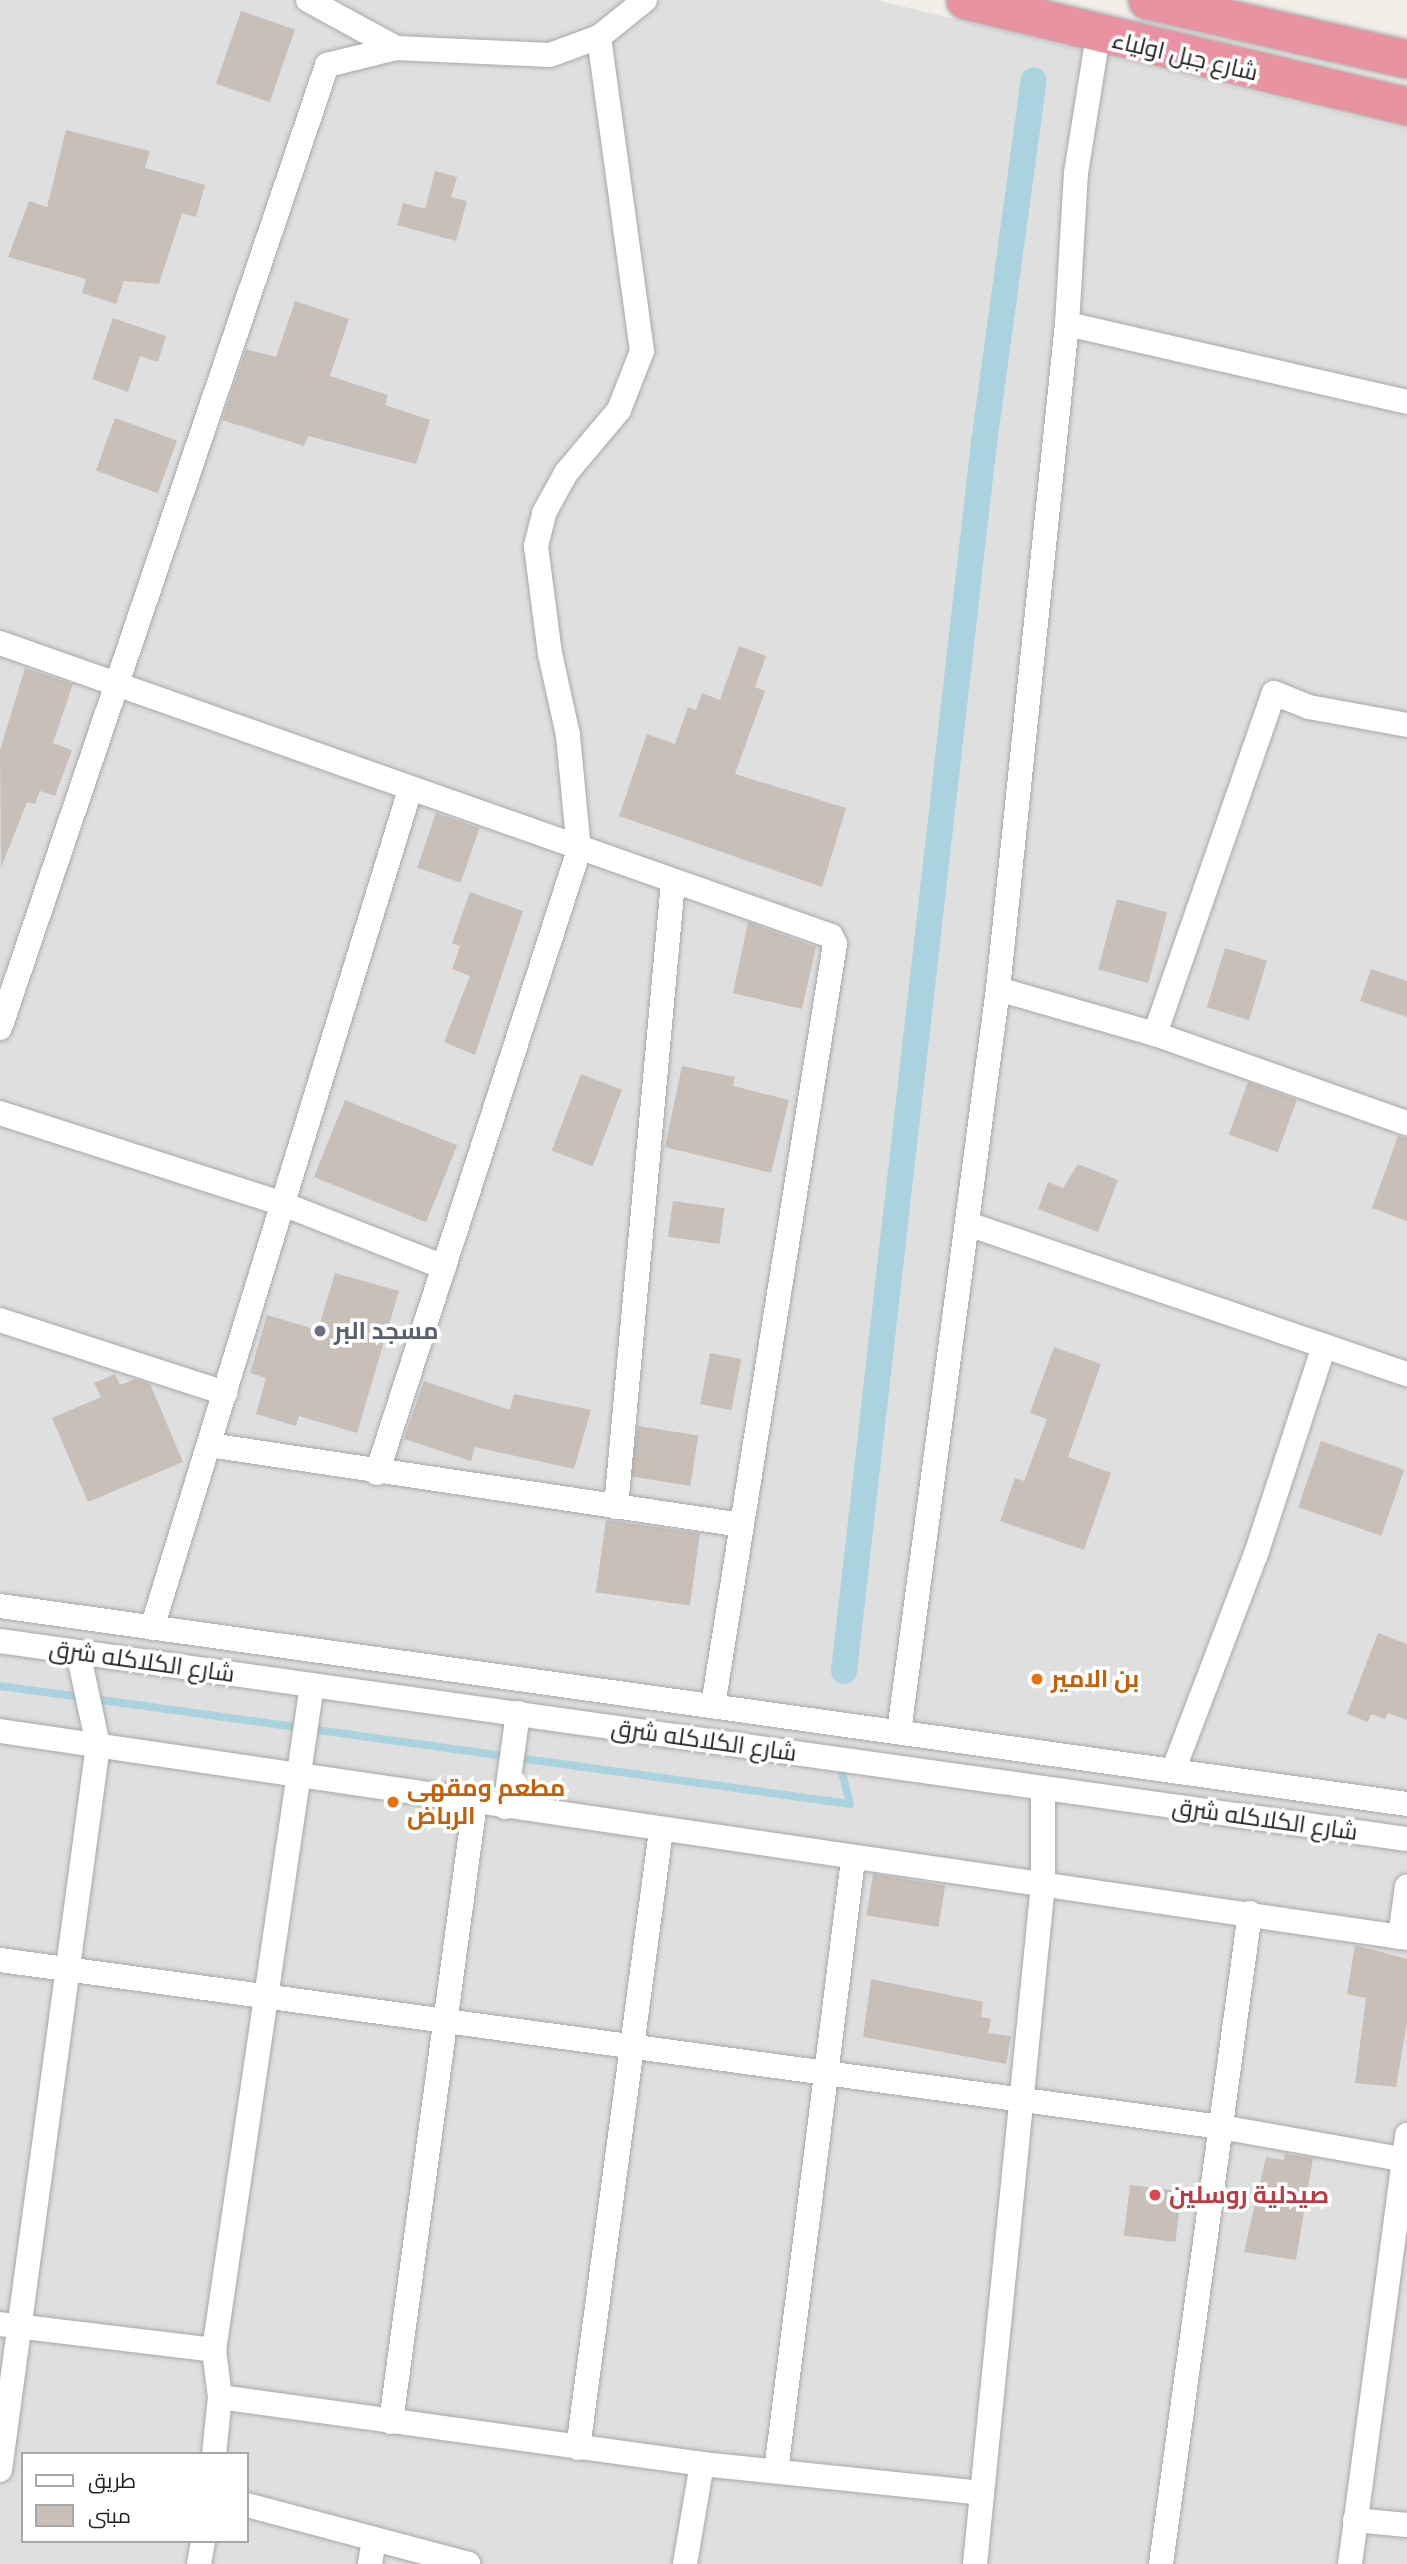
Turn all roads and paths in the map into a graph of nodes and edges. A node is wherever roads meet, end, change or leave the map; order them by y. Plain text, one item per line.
1 (308, 0) edge
2 (645, 0) edge
3 (965, 0) edge
4 (1147, 0) edge
5 (1098, 36) junction
6 (599, 37) junction
7 (396, 48) junction
8 (1407, 59) edge
9 (1407, 106) edge
10 (1067, 324) junction
11 (1407, 402) edge
12 (0, 643) edge
13 (119, 684) junction
14 (1407, 725) edge
15 (410, 793) junction
16 (579, 850) junction
17 (673, 882) junction
18 (998, 989) junction
19 (0, 1028) edge
20 (1155, 1034) junction
21 (0, 1112) edge
22 (1407, 1123) edge
23 (283, 1204) junction
24 (968, 1224) junction
25 (444, 1266) junction
26 (0, 1320) edge
27 (1324, 1346) junction
28 (1407, 1374) edge
29 (225, 1393) junction
30 (209, 1445) junction
31 (377, 1473) junction
32 (616, 1507) junction
33 (742, 1525) junction
34 (0, 1606) edge
35 (152, 1628) junction
36 (0, 1641) edge
37 (78, 1652) junction
38 (312, 1685) junction
39 (713, 1706) junction
40 (518, 1713) junction
41 (0, 1731) edge
42 (899, 1732) junction
43 (98, 1745) junction
44 (1173, 1771) junction
45 (300, 1775) junction
46 (1043, 1788) junction
47 (475, 1802) junction
48 (1407, 1804) edge
49 (505, 1807) junction
50 (661, 1831) junction
51 (1407, 1839) edge
52 (853, 1860) junction
53 (1043, 1884) junction
54 (1407, 1886) edge
55 (1250, 1913) junction
56 (1404, 1938) edge
57 (0, 1960) edge
58 (72, 1972) junction
59 (266, 1998) junction
60 (446, 2023) junction
61 (636, 2051) junction
62 (827, 2076) junction
63 (1021, 2103) junction
64 (1221, 2127) junction
65 (1407, 2135) edge
66 (1405, 2160) edge
67 (11, 2325) edge
68 (214, 2350) junction
69 (220, 2397) junction
70 (391, 2422) junction
71 (578, 2448) junction
72 (215, 2452) edge
73 (702, 2464) junction
74 (0, 2470) edge
75 (776, 2471) junction
76 (981, 2493) junction
77 (248, 2505) edge
78 (1355, 2520) junction
79 (1407, 2525) edge
80 (203, 2543) edge
81 (372, 2552) edge
82 (199, 2564) edge
83 (468, 2564) edge
84 (685, 2564) edge
85 (975, 2564) edge
86 (1161, 2564) edge
87 (1350, 2564) edge

1 - 7 street
2 - 6 street
3 - 5 highway, شارع جبل اولياء
4 - 8 highway, شارع جبل اولياء
5 - 9 highway, شارع جبل اولياء
5 - 10 street
6 - 7 street
6 - 16 street
7 - 13 street
10 - 11 street
10 - 18 street
12 - 13 street
13 - 15 street
13 - 19 street
14 - 20 street
15 - 16 street
15 - 23 street
16 - 17 street
16 - 25 street
17 - 32 street
17 - 33 street
18 - 20 street
18 - 24 street
20 - 22 street
21 - 23 street
23 - 25 street
23 - 29 street
24 - 27 street
24 - 42 street
25 - 31 street
26 - 29 street
27 - 28 street
27 - 44 street
29 - 30 street
30 - 31 street
30 - 35 street
31 - 32 street
32 - 33 street
33 - 39 street
34 - 35 street, شارع الكلاكله شرق
35 - 39 street, شارع الكلاكله شرق
36 - 37 street, شارع الكلاكله شرق
37 - 38 street, شارع الكلاكله شرق
37 - 43 street
38 - 40 street, شارع الكلاكله شرق
38 - 45 street
39 - 42 street, شارع الكلاكله شرق
40 - 46 street, شارع الكلاكله شرق
40 - 49 street
41 - 43 street
42 - 44 street, شارع الكلاكله شرق
43 - 45 street
43 - 58 street
44 - 48 street, شارع الكلاكله شرق
45 - 47 street
45 - 59 street
46 - 51 street, شارع الكلاكله شرق
46 - 53 street
47 - 49 street
47 - 60 street
49 - 50 street
50 - 52 street
50 - 61 street
52 - 53 street
52 - 62 street
53 - 55 street
53 - 63 street
54 - 56 street
55 - 56 street
55 - 64 street
57 - 58 street
58 - 59 street
58 - 67 street
59 - 60 street
59 - 68 street
60 - 61 street
60 - 70 street
61 - 62 street
61 - 71 street
62 - 63 street
62 - 75 street
63 - 64 street
63 - 76 street
64 - 66 street
64 - 86 street
65 - 66 street
66 - 78 street
67 - 68 street
67 - 74 street
68 - 69 street
69 - 70 street
69 - 72 street
70 - 71 street
71 - 73 street
73 - 75 street
73 - 84 street
75 - 76 street
76 - 85 street
77 - 81 street
78 - 79 street
78 - 87 street
80 - 82 street
81 - 83 street

